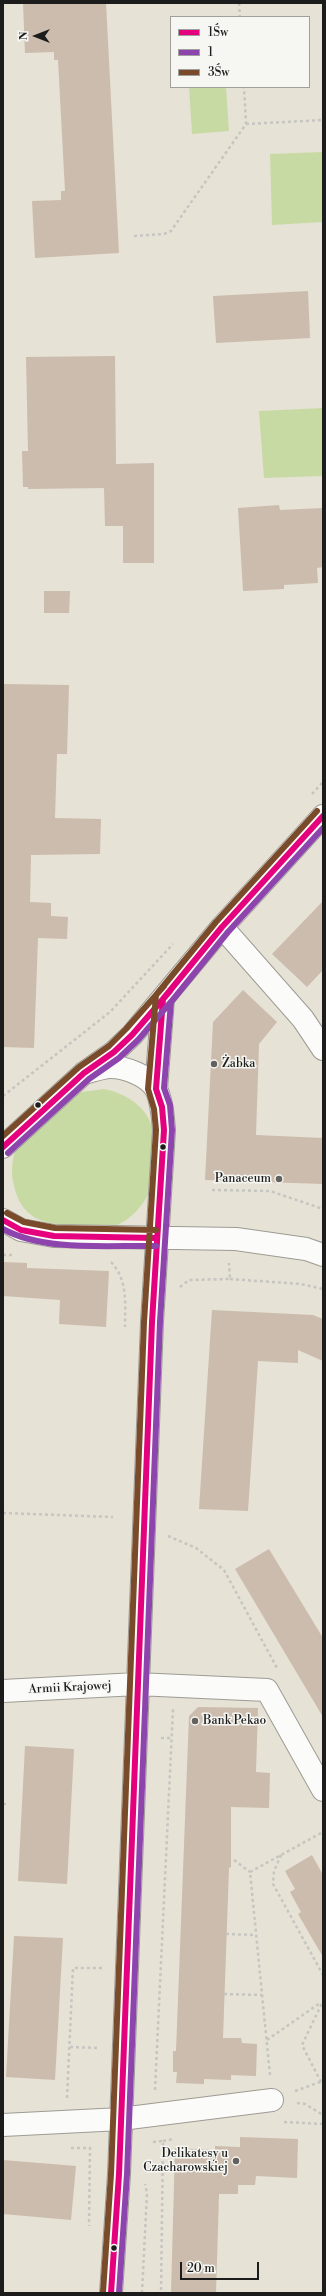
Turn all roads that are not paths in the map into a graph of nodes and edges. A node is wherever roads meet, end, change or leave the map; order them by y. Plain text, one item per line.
1 (323, 816) edge
2 (222, 927) junction
3 (163, 999) junction
4 (323, 1050) edge
5 (84, 1073) junction
6 (156, 1089) junction
7 (3, 1147) edge
8 (3, 1220) edge
9 (156, 1238) junction
10 (323, 1255) edge
11 (137, 1684) junction
12 (3, 1691) edge
13 (323, 1790) edge
14 (272, 2100) road end
15 (121, 2119) junction
16 (3, 2125) edge
17 (111, 2293) edge

1 - 2 street
2 - 3 street
2 - 4 street
3 - 5 street
3 - 6 street
5 - 6 street
5 - 7 street
6 - 9 street
8 - 9 street
9 - 10 street
9 - 11 street
11 - 12 street, Armii Krajowej
11 - 13 street, Armii Krajowej
11 - 15 street
14 - 15 street
15 - 16 street
15 - 17 street

